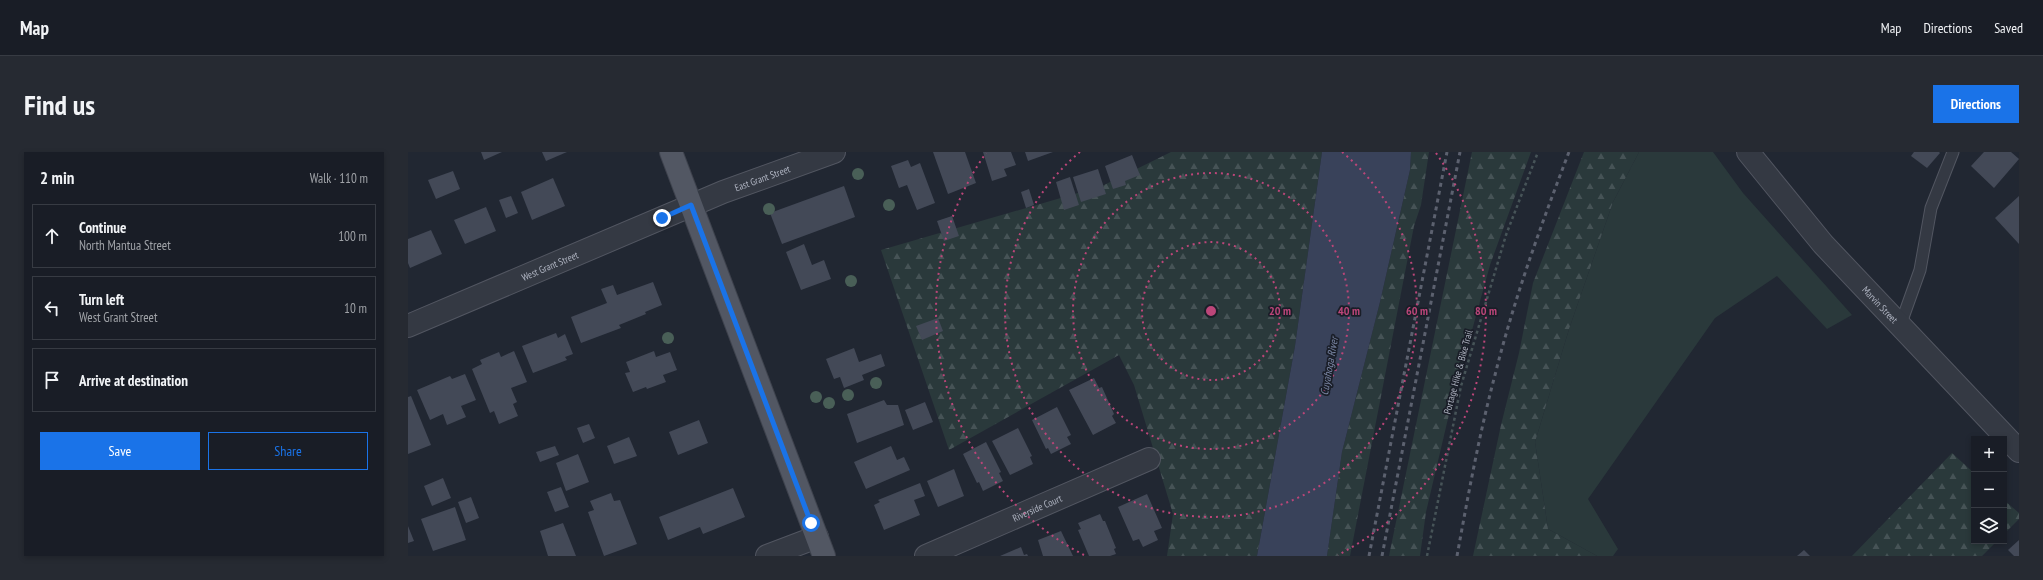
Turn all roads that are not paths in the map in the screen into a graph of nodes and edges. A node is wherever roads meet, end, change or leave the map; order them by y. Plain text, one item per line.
1 (671, 152) edge
2 (834, 152) edge
3 (1953, 152) edge
4 (1754, 155) edge
5 (691, 205) junction
6 (409, 322) edge
7 (1900, 326) junction
8 (2019, 451) edge
9 (1149, 459) dead end
10 (820, 547) edge
11 (767, 556) edge
12 (926, 556) edge

1 - 5 main road
2 - 5 street, East Grant Street
3 - 7 lane
4 - 7 street, Marvin Street
5 - 6 street, West Grant Street
5 - 10 main road
7 - 8 street, Marvin Street
9 - 12 street, Riverside Court
10 - 11 street

